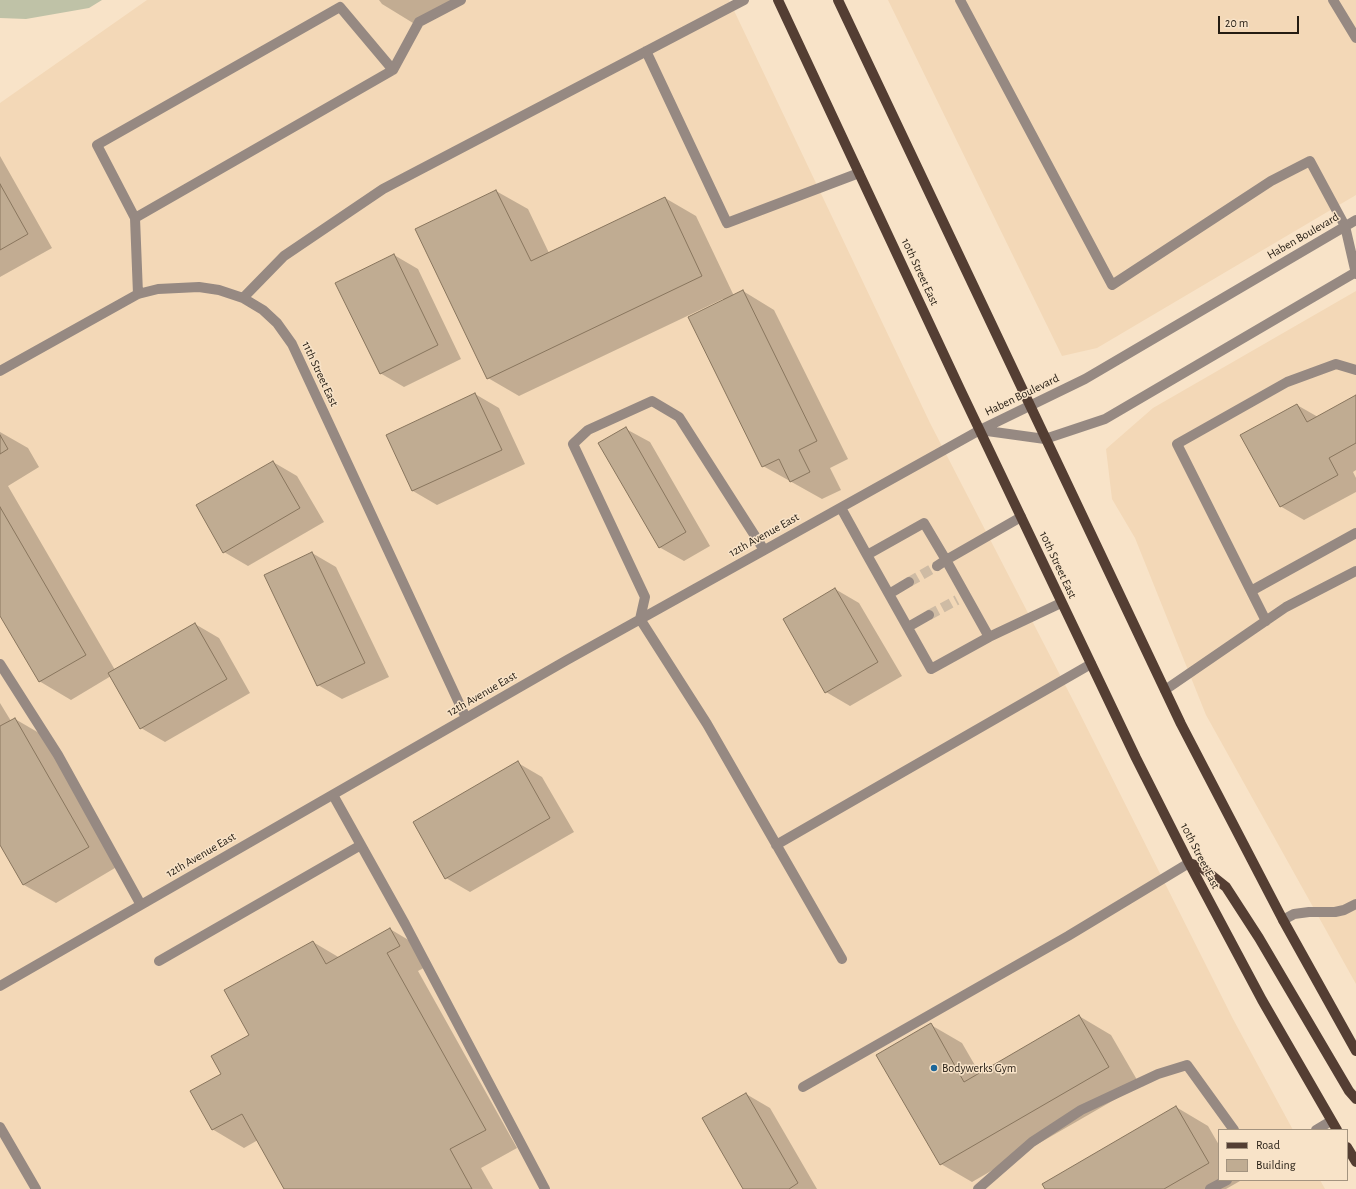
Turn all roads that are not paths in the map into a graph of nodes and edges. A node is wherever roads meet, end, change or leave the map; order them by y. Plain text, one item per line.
1 (461, 0) edge
2 (744, 0) edge
3 (778, 0) edge
4 (838, 0) edge
5 (960, 0) edge
6 (1333, 0) edge
7 (1356, 38) edge
8 (646, 51) junction
9 (393, 70) junction
10 (859, 173) junction
11 (135, 218) junction
12 (1356, 220) edge
13 (1345, 226) junction
14 (1356, 273) edge
15 (138, 294) junction
16 (242, 298) junction
17 (1356, 370) edge
18 (0, 371) edge
19 (1029, 405) junction
20 (980, 430) junction
21 (1045, 439) junction
22 (840, 508) junction
23 (1021, 517) junction
24 (1356, 533) edge
25 (764, 550) junction
26 (867, 555) junction
27 (946, 560) junction
28 (937, 566) tunnel mouth
29 (1356, 571) edge
30 (909, 582) tunnel mouth
31 (1251, 591) junction
32 (889, 594) junction
33 (1061, 603) junction
34 (929, 615) tunnel mouth
35 (640, 619) junction
36 (1266, 621) junction
37 (908, 627) junction
38 (989, 637) junction
39 (0, 664) edge
40 (1091, 664) junction
41 (1165, 690) junction
42 (466, 718) junction
43 (333, 794) junction
44 (361, 845) junction
45 (776, 845) junction
46 (1189, 863) junction
47 (1356, 904) edge
48 (141, 905) junction
49 (1283, 920) junction
50 (842, 959) dead end
51 (159, 961) dead end
52 (0, 986) edge
53 (1356, 1051) edge
54 (803, 1087) dead end
55 (1356, 1099) edge
56 (1334, 1126) edge
57 (0, 1127) edge
58 (1233, 1129) edge
59 (1320, 1129) edge
60 (1348, 1149) edge
61 (1356, 1162) edge
62 (1225, 1181) edge
63 (36, 1189) edge
64 (545, 1189) edge
65 (978, 1189) edge
66 (1210, 1189) edge

1 - 9 street
2 - 8 street
3 - 10 main road, 10th Street East
4 - 19 main road
5 - 13 street
6 - 7 street
8 - 10 street
8 - 16 street
9 - 11 street
9 - 11 street
10 - 20 main road, 10th Street East
11 - 15 street
12 - 13 street, Haben Boulevard
13 - 14 street
13 - 19 street, Haben Boulevard
14 - 21 street, Haben Boulevard
15 - 16 street, 11th Street East
15 - 18 street, 11th Street East
16 - 42 street, 11th Street East
17 - 31 street
19 - 20 street, Haben Boulevard
19 - 21 main road
20 - 21 street, Haben Boulevard
20 - 22 street, 12th Avenue East
20 - 23 main road, 10th Street East
21 - 41 main road
22 - 25 street, 12th Avenue East
22 - 26 street
23 - 27 street
23 - 33 main road, 10th Street East
24 - 31 street
25 - 35 street, 12th Avenue East
25 - 35 street
26 - 27 street
26 - 32 street
27 - 28 street
27 - 38 street
29 - 36 street
30 - 32 street
31 - 36 street
32 - 37 street
33 - 38 street
33 - 40 main road, 10th Street East
34 - 37 street
35 - 42 street, 12th Avenue East
35 - 45 street
36 - 41 street
37 - 38 street
39 - 48 street
40 - 45 street
40 - 46 main road, 10th Street East
41 - 49 main road
42 - 43 street, 12th Avenue East
43 - 44 street
43 - 48 street, 12th Avenue East
44 - 51 street
44 - 64 street
45 - 50 street
46 - 54 street
46 - 55 main road
46 - 56 main road, 10th Street East
47 - 49 street
48 - 52 street, 12th Avenue East
49 - 53 main road
56 - 59 street
57 - 63 street
58 - 65 street
60 - 61 main road
62 - 66 street

